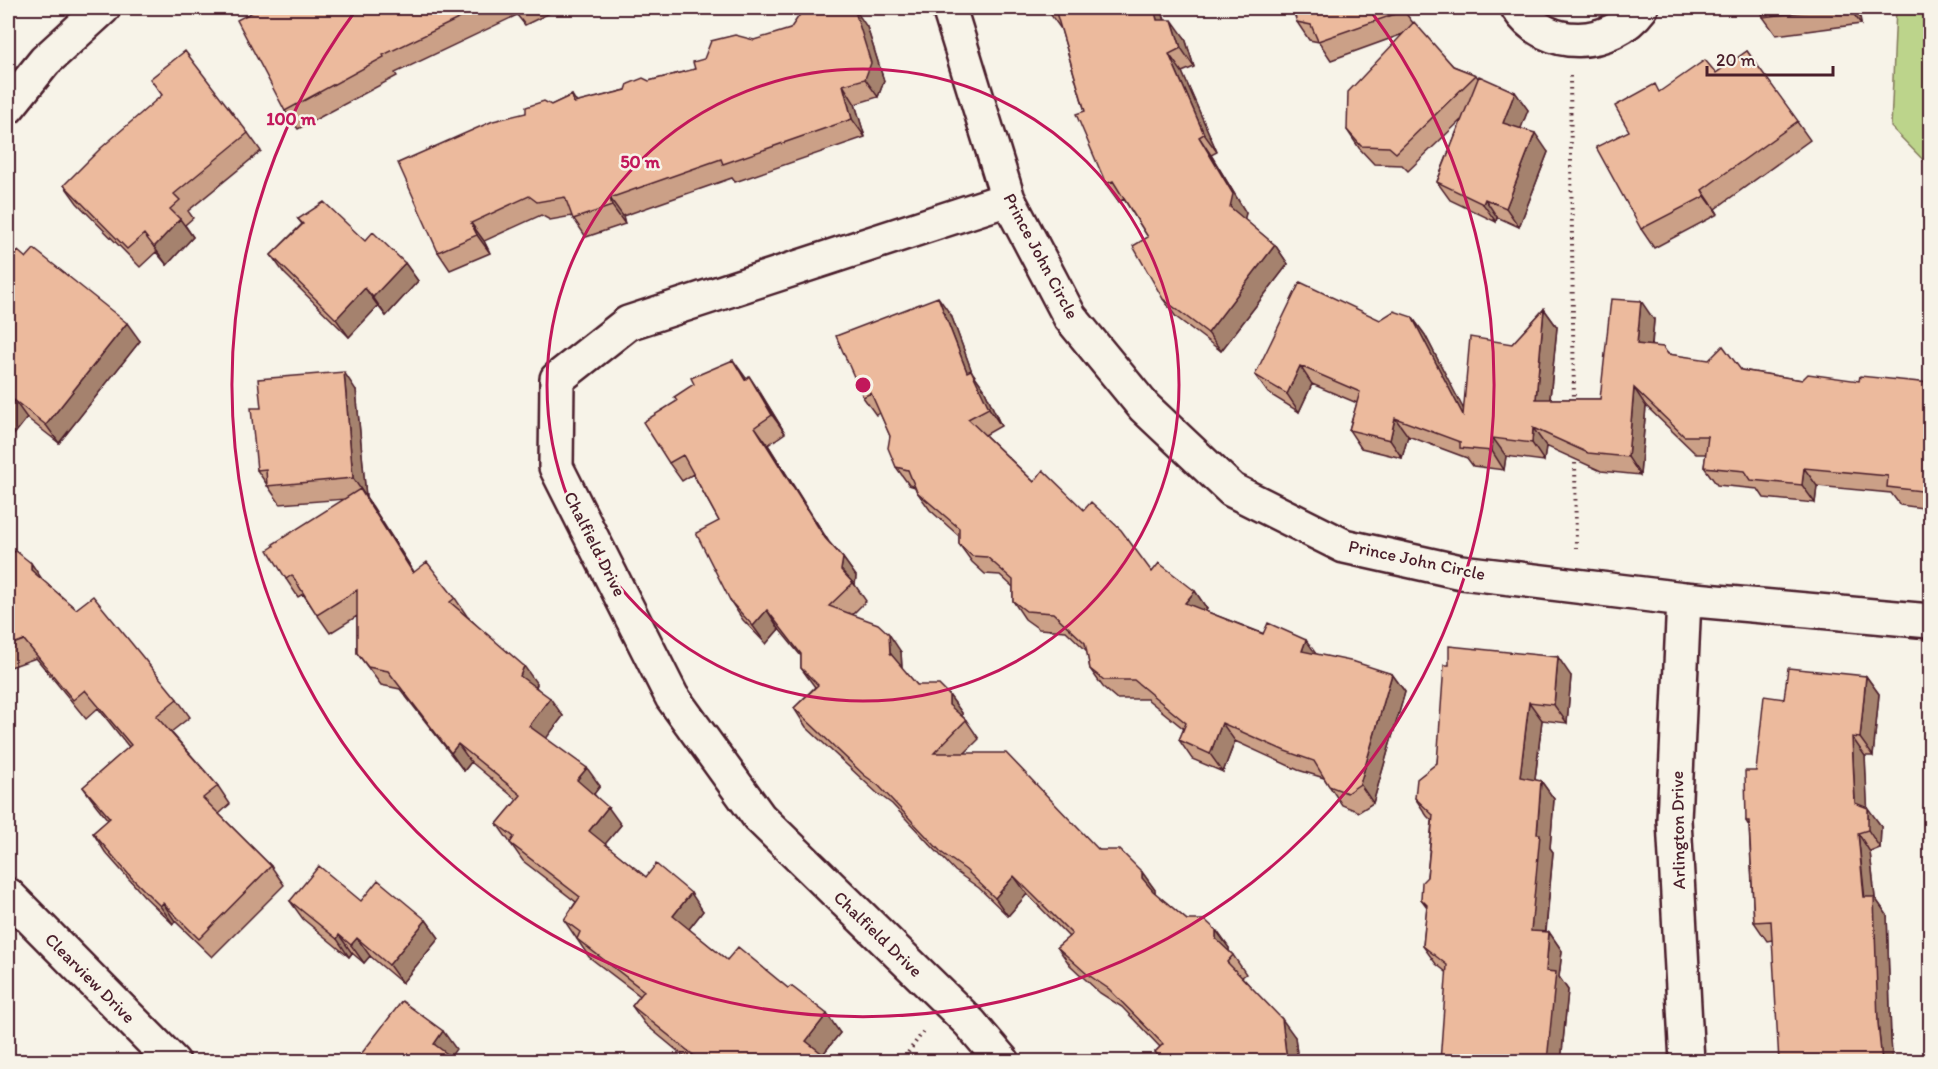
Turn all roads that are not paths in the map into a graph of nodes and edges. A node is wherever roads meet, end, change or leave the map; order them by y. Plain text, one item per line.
1 (104, 8) edge
2 (949, 8) edge
3 (1518, 8) edge
4 (1641, 8) edge
5 (8, 107) edge
6 (1008, 198) junction
7 (1684, 599) junction
8 (1930, 621) edge
9 (8, 895) edge
10 (173, 1062) edge
11 (1004, 1062) edge
12 (1688, 1062) edge

1 - 5 street
2 - 6 street, Prince John Circle
3 - 4 street
6 - 7 street, Prince John Circle
6 - 11 street, Chalfield Drive
7 - 8 street, Prince John Circle
7 - 12 street, Arlington Drive
9 - 10 street, Clearview Drive

